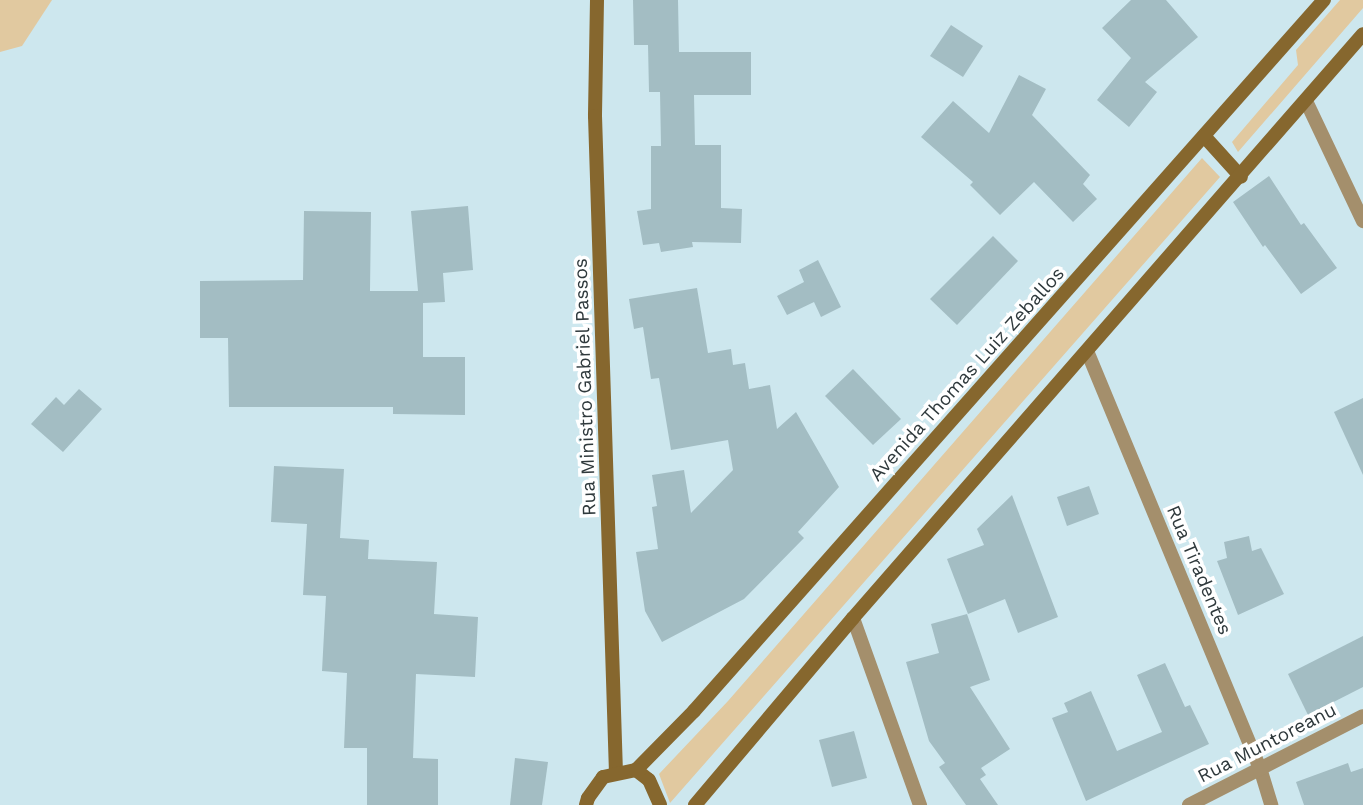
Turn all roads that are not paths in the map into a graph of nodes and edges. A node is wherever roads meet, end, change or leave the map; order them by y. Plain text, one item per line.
1 (597, 0) edge
2 (1324, 0) edge
3 (1363, 34) edge
4 (1306, 101) junction
5 (1204, 136) junction
6 (1241, 177) junction
7 (1363, 221) edge
8 (1087, 351) junction
9 (853, 618) junction
10 (1363, 716) edge
11 (1260, 768) junction
12 (636, 770) junction
13 (616, 772) junction
14 (586, 805) edge
15 (660, 805) edge
16 (695, 805) edge
17 (920, 805) edge
18 (1189, 805) edge
19 (1271, 805) edge

1 - 13 main road, Rua Ministro Gabriel Passos
2 - 5 main road, Avenida Thomas Luiz Zeballos
3 - 4 main road
4 - 6 main road
4 - 7 street
5 - 6 main road
5 - 12 main road, Avenida Thomas Luiz Zeballos
6 - 8 main road
8 - 9 main road
8 - 11 street, Rua Tiradentes
9 - 16 main road
9 - 17 street
10 - 11 street, Rua Muntoreanu
11 - 18 street, Rua Muntoreanu
11 - 19 street, Rua Tiradentes
12 - 13 main road
12 - 15 main road
13 - 14 main road

